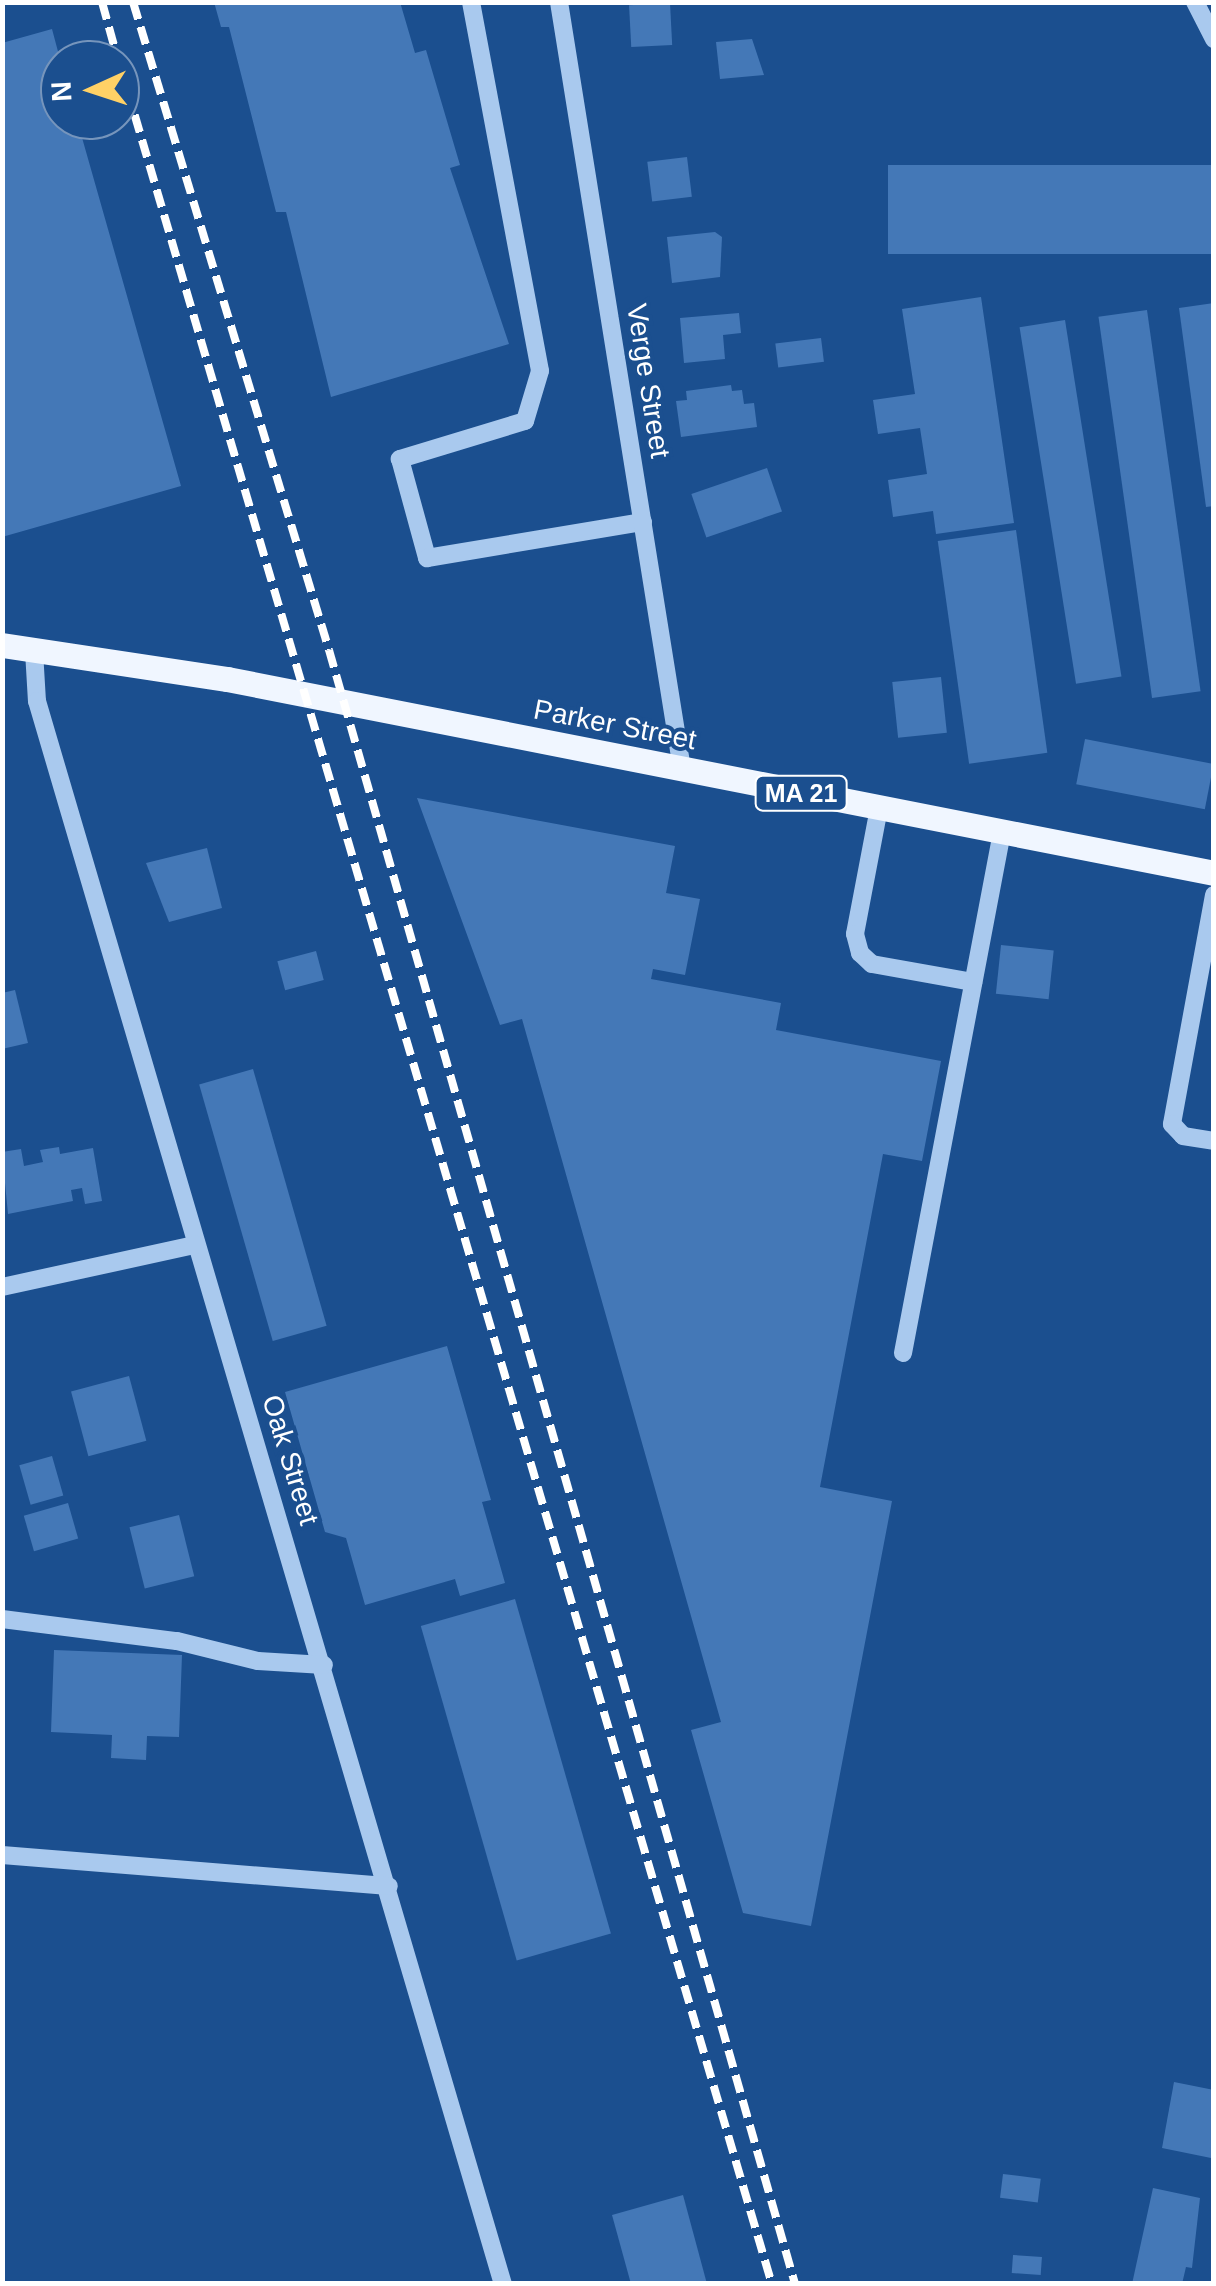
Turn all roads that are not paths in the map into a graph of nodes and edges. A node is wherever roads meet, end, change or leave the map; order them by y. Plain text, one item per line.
1 (471, 2) edge
2 (559, 2) edge
3 (1195, 2) edge
4 (1214, 39) edge
5 (643, 522) junction
6 (2, 645) edge
7 (34, 651) junction
8 (682, 769) junction
9 (879, 808) junction
10 (1002, 832) junction
11 (1214, 874) edge
12 (1214, 895) edge
13 (973, 982) junction
14 (1214, 1142) edge
15 (195, 1245) junction
16 (2, 1287) edge
17 (903, 1353) dead end
18 (2, 1619) edge
19 (324, 1665) junction
20 (2, 1855) edge
21 (389, 1886) junction
22 (504, 2284) edge

1 - 5 street
2 - 5 street, Verge Street
3 - 4 street
5 - 8 street, Verge Street
6 - 7 main road, Parker Street / MA 21
7 - 8 main road, Parker Street / MA 21
7 - 15 street, Oak Street
8 - 9 main road, Parker Street / MA 21
9 - 10 main road, Parker Street / MA 21
9 - 13 street
10 - 11 main road, Parker Street / MA 21
10 - 13 street
12 - 14 street
13 - 17 street
15 - 16 street
15 - 19 street, Oak Street
18 - 19 street
19 - 21 street, Oak Street
20 - 21 street
21 - 22 street, Oak Street

